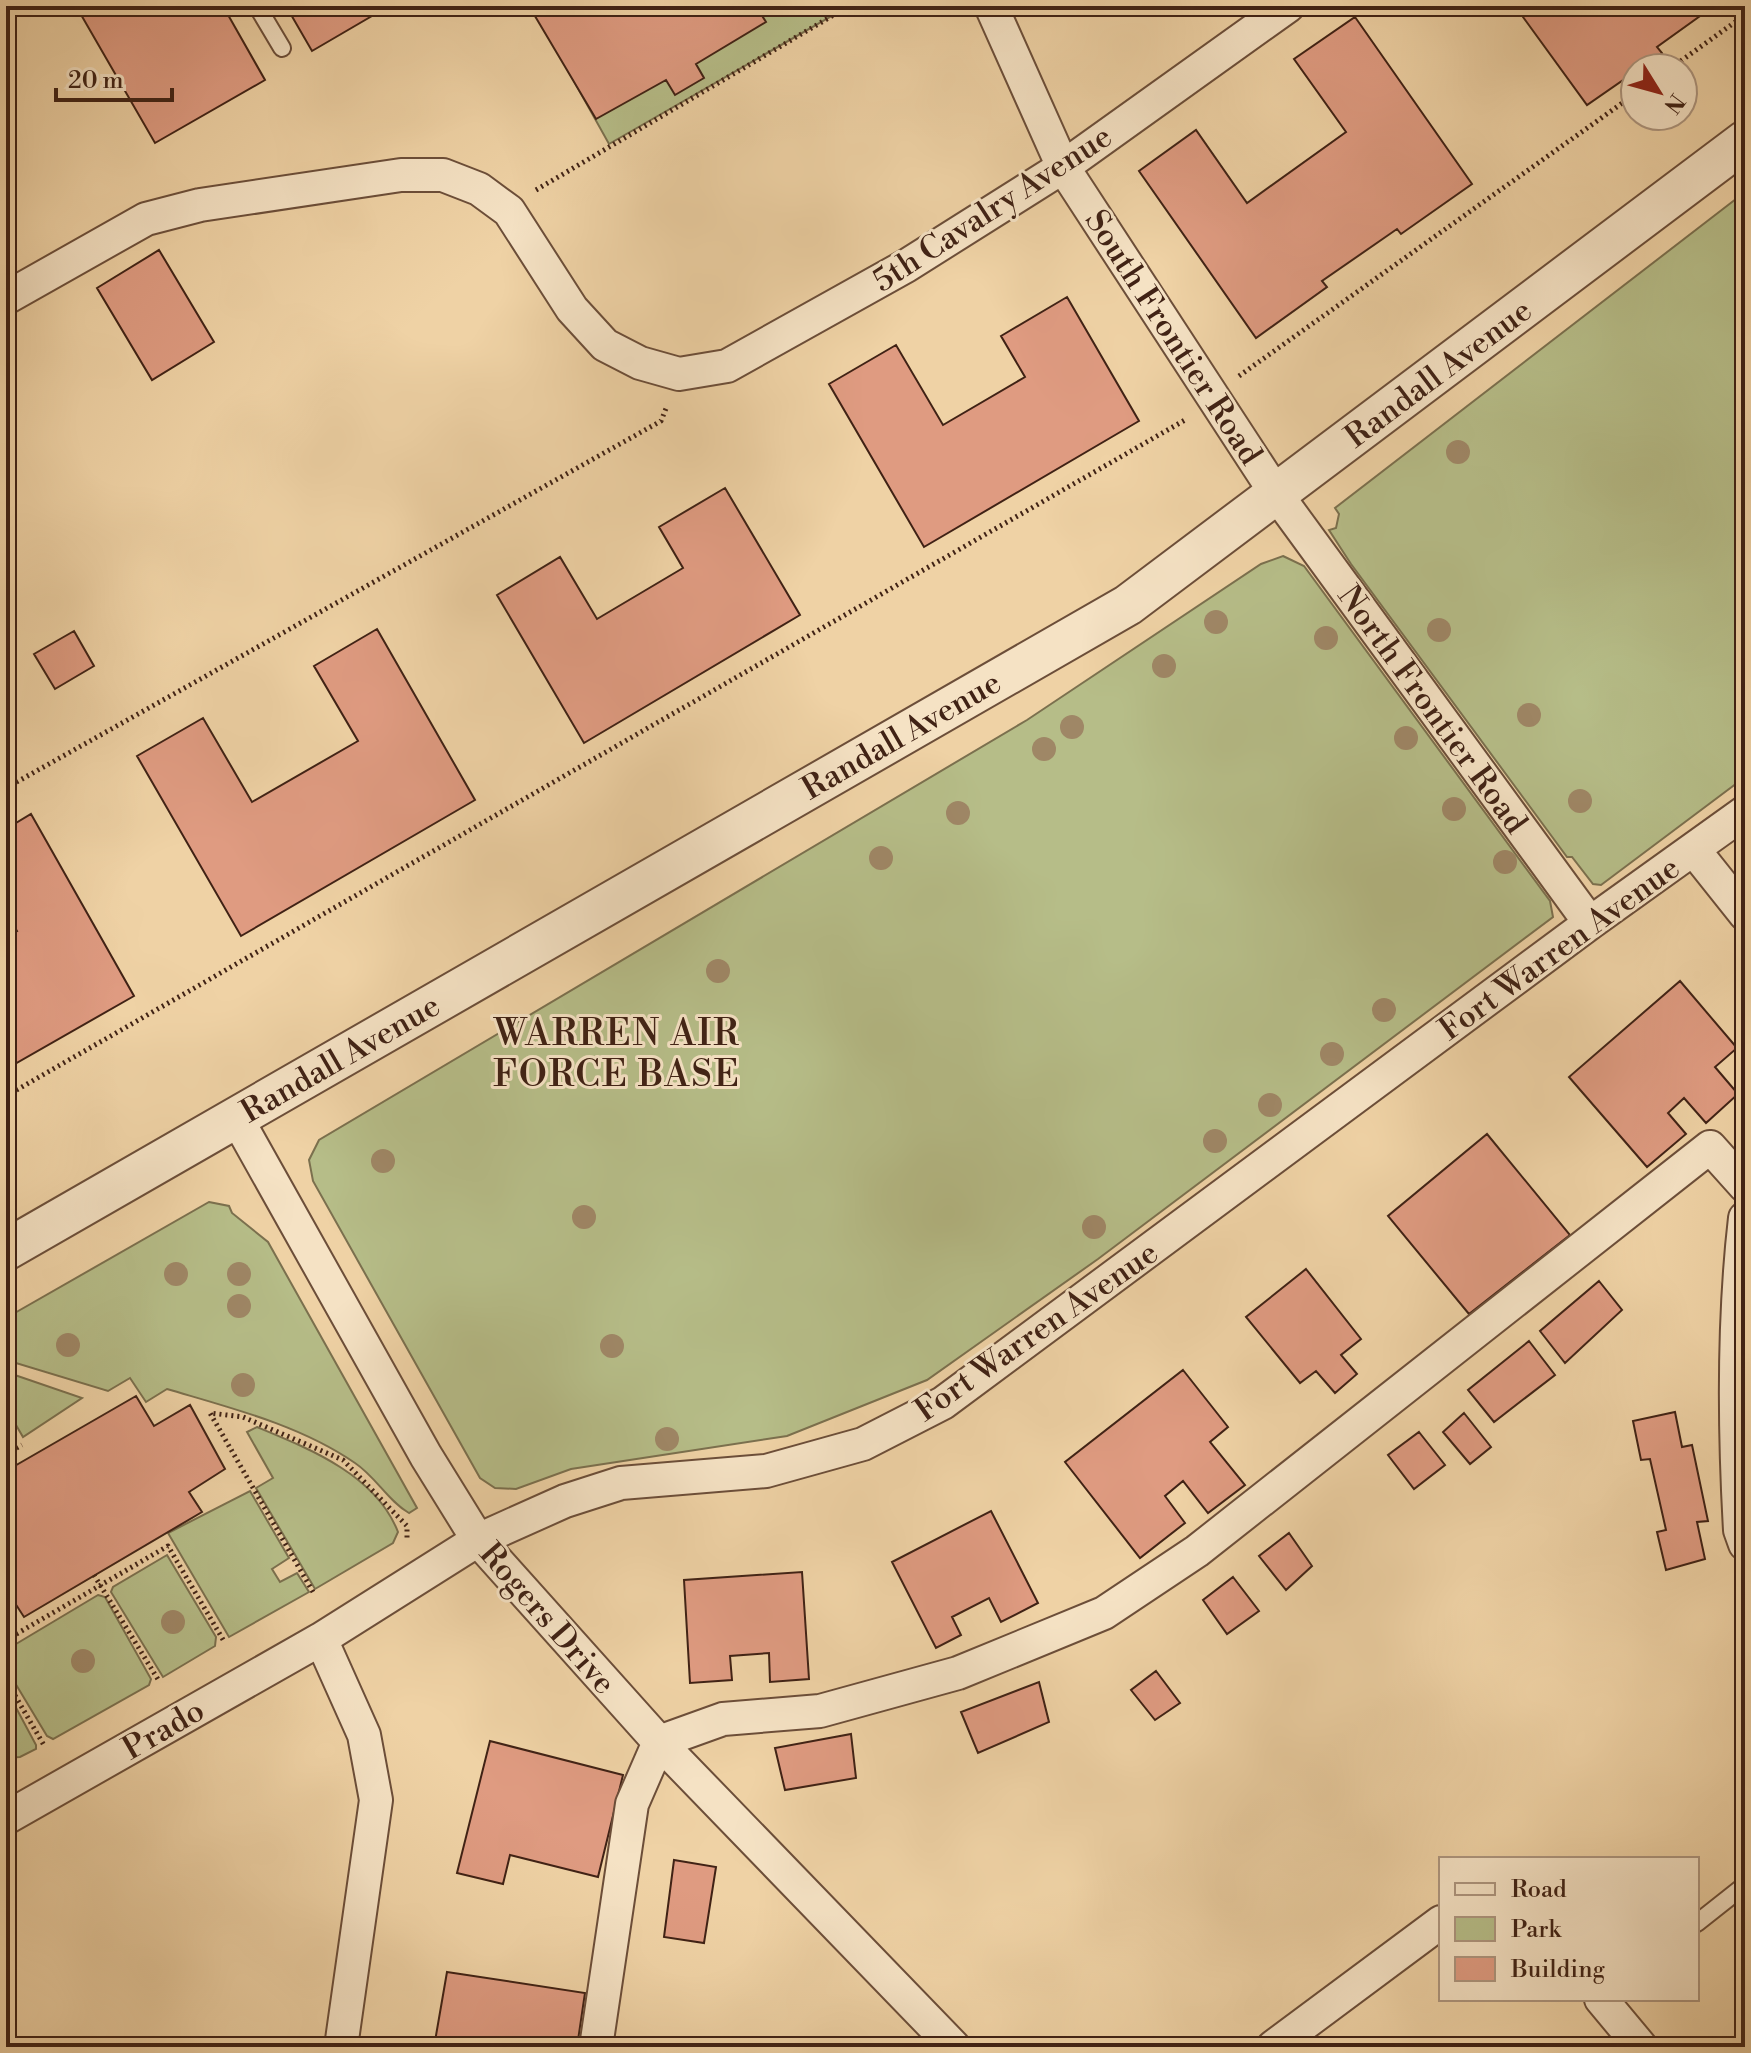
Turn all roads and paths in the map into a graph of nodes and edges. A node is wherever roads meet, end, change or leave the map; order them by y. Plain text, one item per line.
1 (257, 6) edge
2 (849, 6) edge
3 (991, 6) edge
4 (1288, 6) edge
5 (1745, 15) edge
6 (282, 48) dead end
7 (1693, 52) edge
8 (1619, 105) edge
9 (1745, 141) edge
10 (1063, 167) junction
11 (532, 193) dead end
12 (6, 298) edge
13 (679, 374) junction
14 (1216, 402) junction
15 (1277, 495) junction
16 (6, 788) edge
17 (1745, 812) edge
18 (1694, 850) junction
19 (1745, 914) edge
20 (1590, 923) junction
21 (6, 1096) edge
22 (236, 1117) junction
23 (1745, 1186) edge
24 (1745, 1218) edge
25 (6, 1250) edge
26 (22, 1445) dead end
27 (6, 1454) edge
28 (407, 1539) dead end
29 (478, 1540) junction
30 (1745, 1544) edge
31 (94, 1575) dead end
32 (100, 1585) junction
33 (313, 1592) dead end
34 (321, 1639) junction
35 (6, 1640) edge
36 (225, 1643) dead end
37 (6, 1680) edge
38 (159, 1681) dead end
39 (659, 1742) junction
40 (45, 1747) dead end
41 (6, 1818) edge
42 (1745, 1885) edge
43 (1699, 1921) edge
44 (1439, 1923) edge
45 (1603, 2001) edge
46 (341, 2047) edge
47 (596, 2047) edge
48 (954, 2047) edge
49 (1273, 2047) edge
50 (1641, 2047) edge

1 - 6 lane
2 - 11 path
3 - 10 street, South Frontier Road
4 - 10 street, 5th Cavalry Avenue
5 - 7 path
8 - 14 path
9 - 15 street, Randall Avenue
10 - 13 street, 5th Cavalry Avenue
10 - 14 street, South Frontier Road
12 - 13 street
13 - 16 path
14 - 15 street, South Frontier Road
14 - 21 path
15 - 20 street, North Frontier Road
15 - 22 street, Randall Avenue
17 - 18 street, Fort Warren Avenue
18 - 19 street
18 - 20 street, Fort Warren Avenue
20 - 29 street, Fort Warren Avenue
22 - 25 street, Randall Avenue
22 - 29 street, Rogers Drive
23 - 39 street
24 - 30 street
26 - 27 path
28 - 33 path
29 - 34 street, Fort Warren Avenue
29 - 39 street, Rogers Drive
31 - 32 path
32 - 35 path
32 - 36 path
32 - 38 path
34 - 41 street, Prado
34 - 46 street
37 - 40 path
39 - 47 street
39 - 48 street, Rogers Drive
42 - 43 lane
44 - 49 street
45 - 50 street

